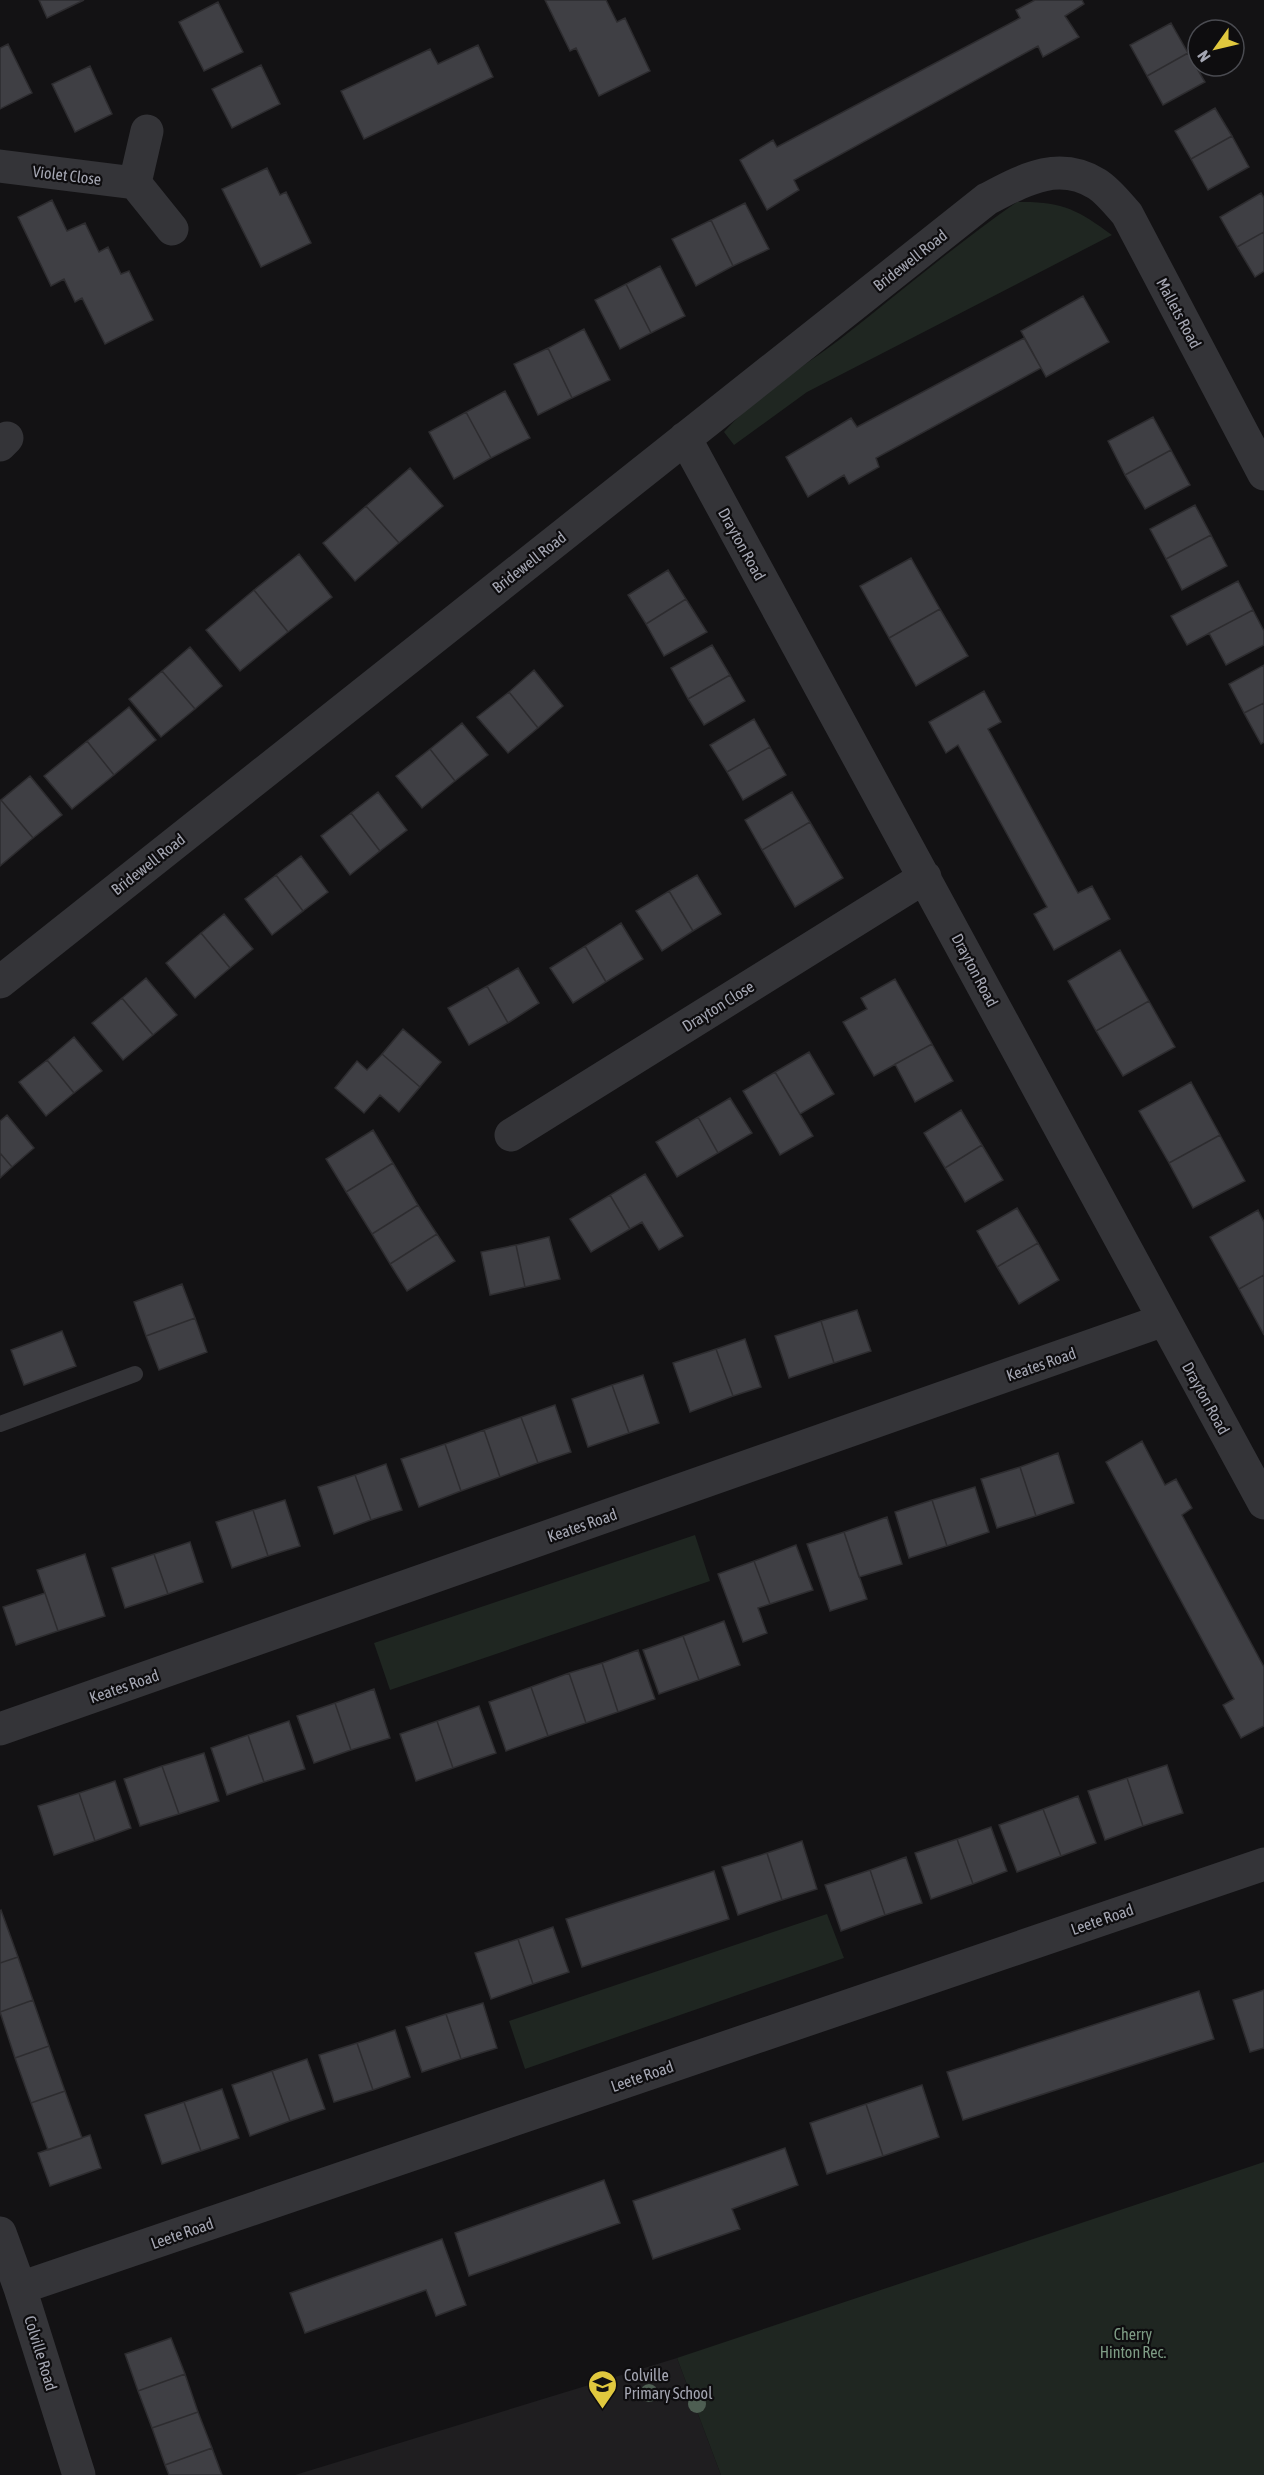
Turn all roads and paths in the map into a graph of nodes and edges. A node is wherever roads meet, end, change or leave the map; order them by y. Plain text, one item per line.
1 (147, 131) dead end
2 (0, 166) edge
3 (1072, 172) joint
4 (135, 183) junction
5 (172, 229) dead end
6 (685, 438) junction
7 (1264, 474) edge
8 (925, 877) junction
9 (0, 982) edge
10 (511, 1135) dead end
11 (1164, 1320) junction
12 (135, 1374) dead end
13 (0, 1424) edge
14 (1264, 1503) edge
15 (0, 1729) edge
16 (1264, 1864) edge
17 (0, 2233) edge
18 (20, 2288) junction
19 (79, 2475) edge

1 - 4 street
2 - 4 street, Violet Close
3 - 6 street, Bridewell Road
3 - 7 street, Mallets Road
4 - 5 street
6 - 8 street, Drayton Road
6 - 9 street, Bridewell Road
8 - 10 street, Drayton Close
8 - 11 street, Drayton Road
11 - 14 street, Drayton Road
11 - 15 street, Keates Road
12 - 13 lane
16 - 18 street, Leete Road
17 - 18 street, Colville Road
18 - 19 street, Colville Road

